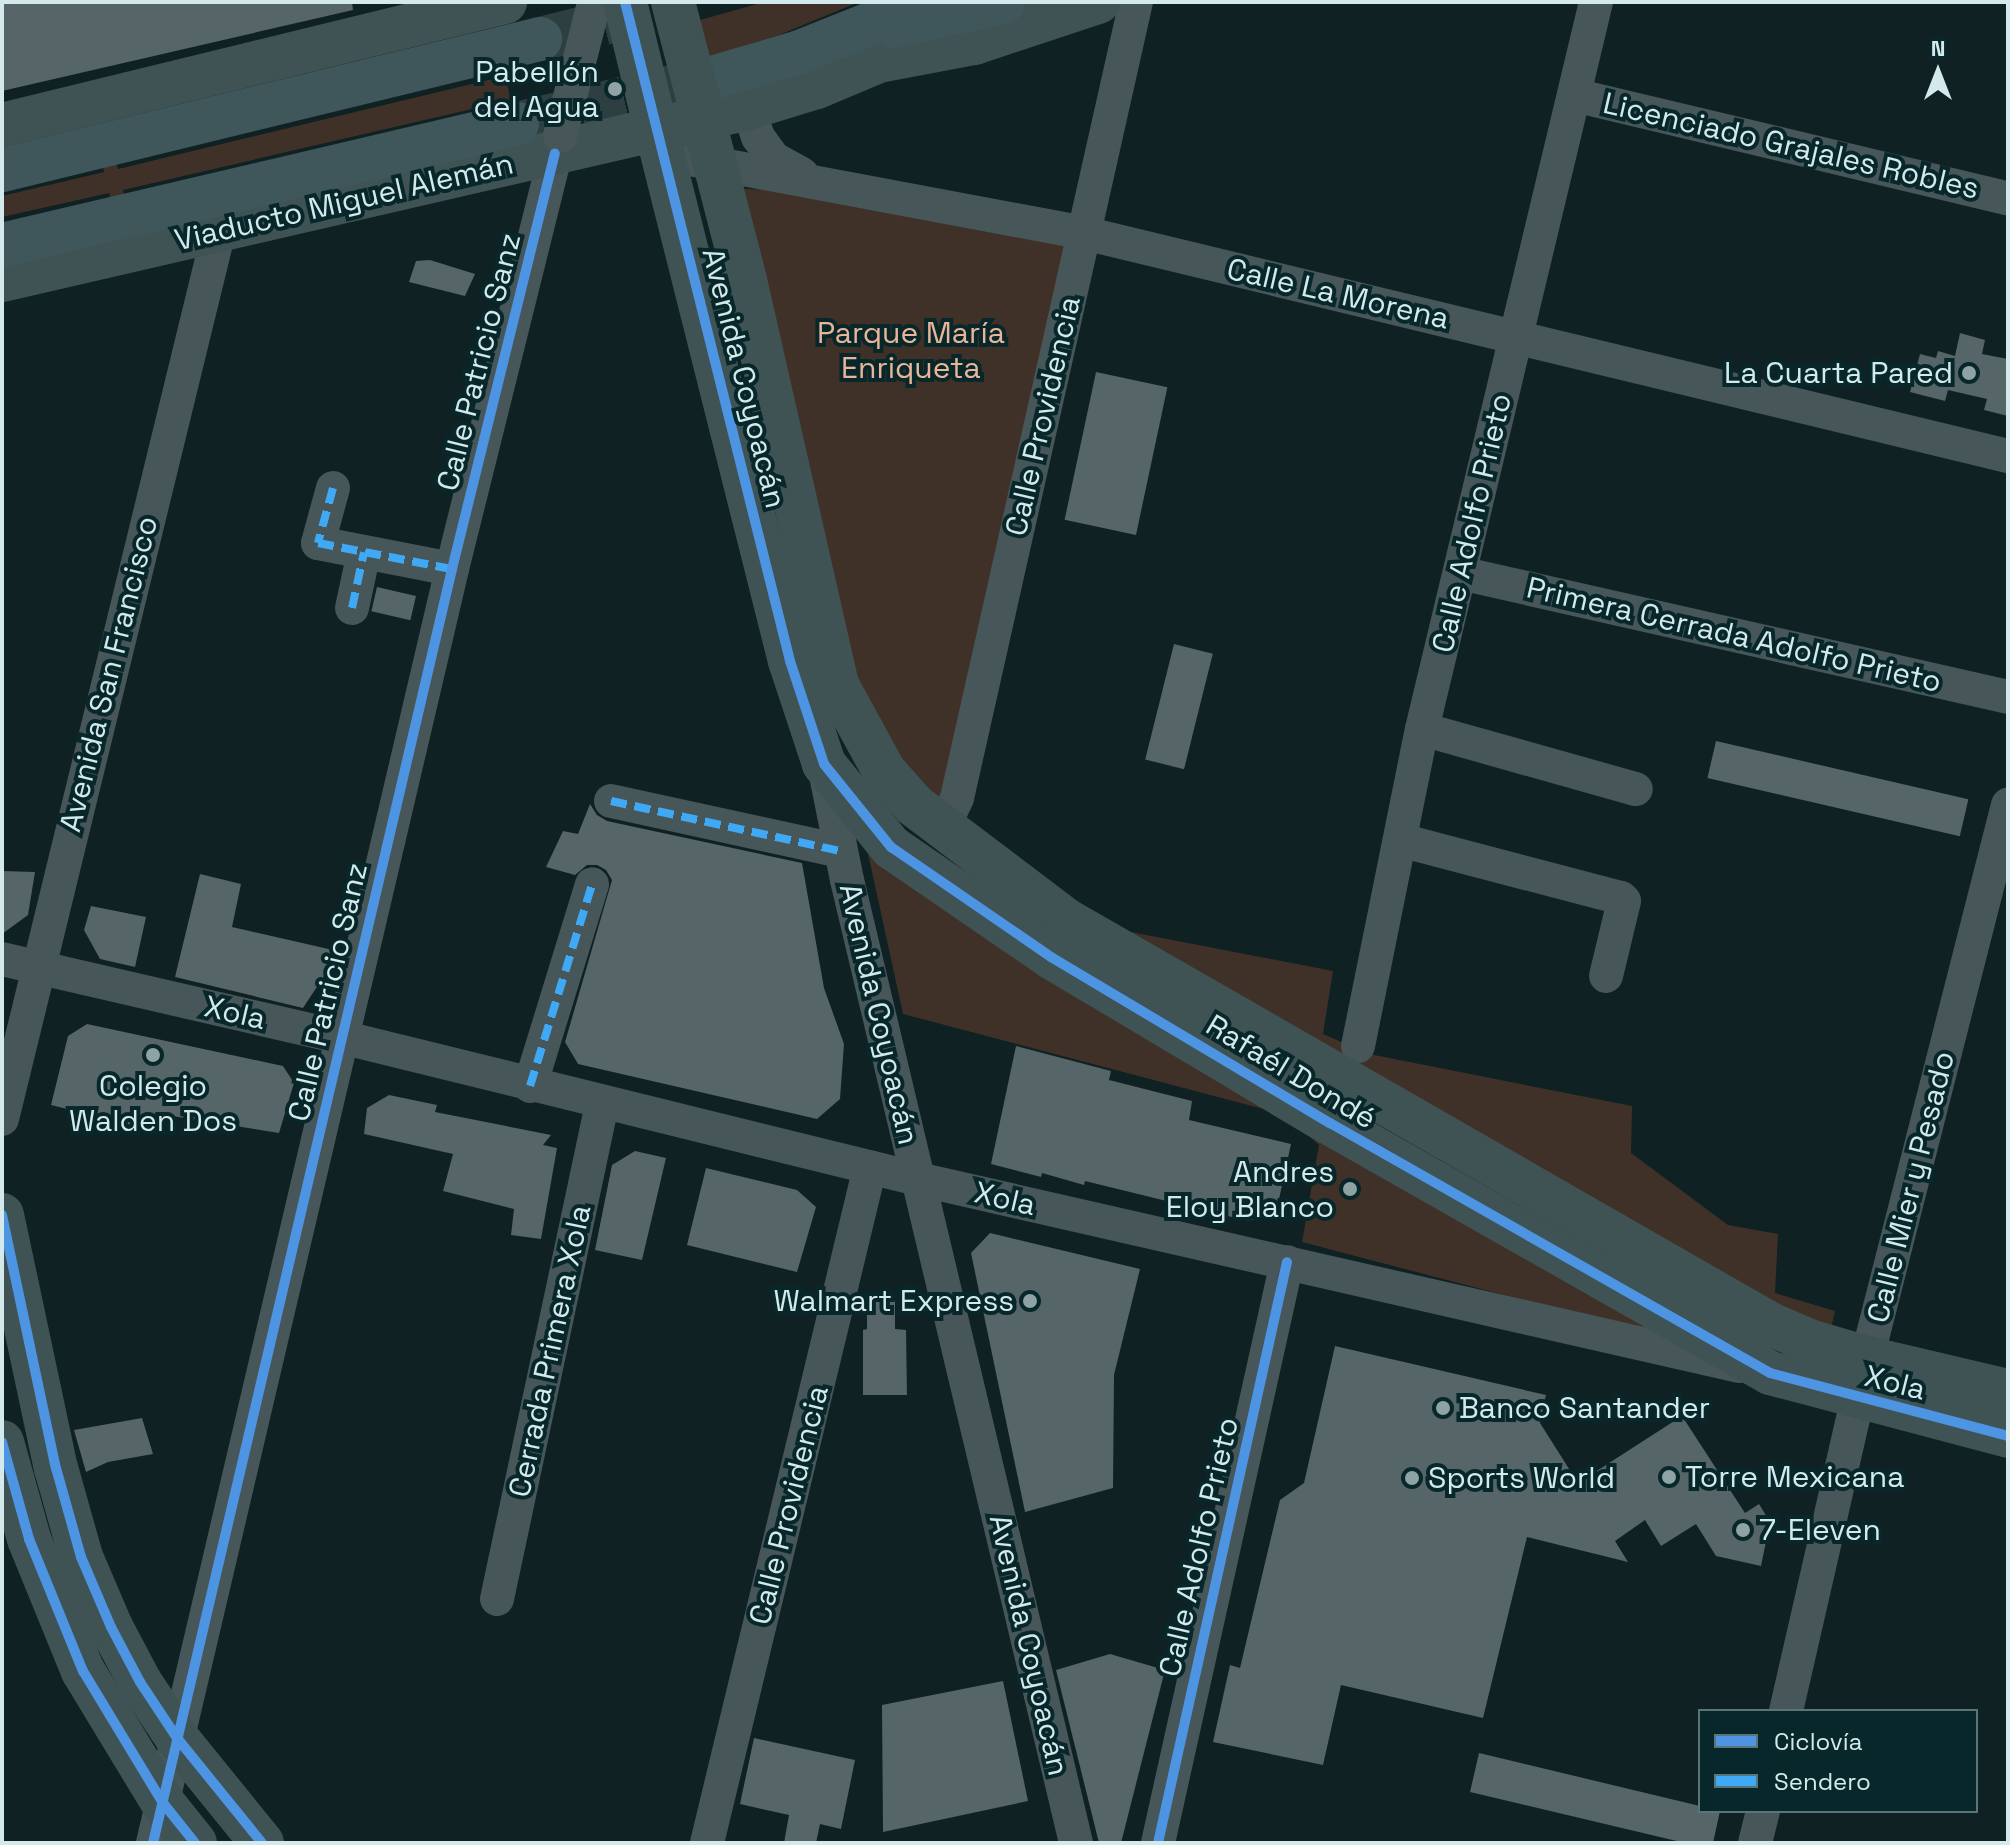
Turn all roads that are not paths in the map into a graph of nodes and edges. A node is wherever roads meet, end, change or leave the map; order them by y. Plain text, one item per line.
1 (505, 2) edge
2 (673, 2) edge
3 (925, 2) edge
4 (1003, 2) edge
5 (1098, 2) edge
6 (1136, 2) edge
7 (1596, 2) edge
8 (605, 3) edge
9 (848, 33) junction
10 (540, 39) tunnel mouth
11 (1574, 95) junction
12 (706, 99) junction
13 (748, 108) junction
14 (517, 124) tunnel mouth
15 (2, 125) edge
16 (657, 132) junction
17 (557, 145) junction
18 (716, 164) junction
19 (2, 170) edge
20 (832, 186) junction
21 (2008, 198) edge
22 (219, 231) junction
23 (1084, 233) junction
24 (2, 245) edge
25 (2, 280) edge
26 (1516, 336) junction
27 (2008, 456) edge
28 (333, 488) dead end
29 (364, 552) junction
30 (452, 569) junction
31 (1460, 573) junction
32 (352, 608) dead end
33 (2008, 697) edge
34 (1422, 729) junction
35 (862, 735) joint
36 (824, 764) junction
37 (1636, 789) dead end
38 (611, 801) dead end
39 (2008, 805) edge
40 (943, 828) junction
41 (1400, 840) junction
42 (840, 851) junction
43 (592, 884) dead end
44 (2, 959) edge
45 (37, 967) junction
46 (1606, 976) dead end
47 (341, 1037) junction
48 (1358, 1046) dead end
49 (530, 1086) junction
50 (602, 1104) junction
51 (2, 1119) edge
52 (870, 1167) junction
53 (918, 1179) junction
54 (2, 1215) edge
55 (1287, 1262) junction
56 (1770, 1373) junction
57 (1863, 1379) junction
58 (2008, 1391) edge
59 (2008, 1436) edge
60 (2, 1442) edge
61 (497, 1599) dead end
62 (1786, 1709) edge
63 (177, 1738) junction
64 (1762, 1813) edge
65 (158, 1823) edge
66 (195, 1843) edge
67 (262, 1843) edge
68 (707, 1843) edge
69 (1076, 1843) edge
70 (1158, 1843) edge
71 (1755, 1843) edge

1 - 15 main road
2 - 12 main road, bridge
3 - 9 highway, Viaducto Miguel Alemán
4 - 9 highway
5 - 13 main road, Viaducto Miguel Alemán
6 - 23 street, Calle Providencia
7 - 11 street, Calle Adolfo Prieto
8 - 16 main road, Avenida Coyoacán, bridge
8 - 17 street, Calle Patricio Sanz, bridge
9 - 12 highway, Viaducto Miguel Alemán
10 - 19 highway
11 - 21 street, Licenciado Grajales Robles
11 - 26 street, Calle Adolfo Prieto
12 - 13 main road, Viaducto Miguel Alemán
12 - 16 main road, Viaducto Miguel Alemán
12 - 18 main road, Avenida Coyoacán
13 - 20 street
14 - 24 highway, Viaducto Miguel Alemán
16 - 17 main road, Viaducto Miguel Alemán
16 - 18 street, Calle La Morena
16 - 36 main road, Avenida Coyoacán
17 - 22 main road, Viaducto Miguel Alemán
17 - 30 street, Calle Patricio Sanz
18 - 20 street, Calle La Morena
18 - 35 main road, Avenida Coyoacán
20 - 23 street, Calle La Morena
22 - 25 main road, Viaducto Miguel Alemán
22 - 45 street, Avenida San Francisco
23 - 26 street, Calle La Morena
23 - 40 street, Calle Providencia
26 - 27 street, Calle La Morena
26 - 31 street, Calle Adolfo Prieto
28 - 29 street
29 - 30 street
29 - 32 street
30 - 47 street, Calle Patricio Sanz
31 - 33 street, Primera Cerrada Adolfo Prieto
31 - 34 street, Calle Adolfo Prieto
34 - 37 street
34 - 41 street, Calle Adolfo Prieto
35 - 40 main road, Rafaél Dondé
36 - 42 street, Avenida Coyoacán
36 - 56 main road, Rafaél Dondé
38 - 42 street
39 - 57 street, Calle Mier y Pesado
40 - 57 main road, Rafaél Dondé
41 - 46 street
41 - 48 street, Calle Adolfo Prieto
42 - 53 street, Avenida Coyoacán
43 - 49 street
44 - 45 street, Xola
45 - 47 street, Xola
45 - 51 street, Avenida San Francisco
47 - 49 street, Xola
47 - 63 street, Calle Patricio Sanz
49 - 50 street, Xola
50 - 52 street, Xola
50 - 61 street, Cerrada Primera Xola
52 - 53 street, Xola
52 - 68 street, Calle Providencia
53 - 55 street, Xola
53 - 69 street, Avenida Coyoacán
54 - 63 main road
55 - 56 street, Xola
55 - 70 street, Calle Adolfo Prieto
56 - 57 main road, Xola
57 - 58 main road, Xola
57 - 59 main road, Xola
57 - 62 street, Calle Mier y Pesado
60 - 65 main road
63 - 65 street, Calle Patricio Sanz
63 - 67 main road
64 - 71 street
65 - 66 main road

